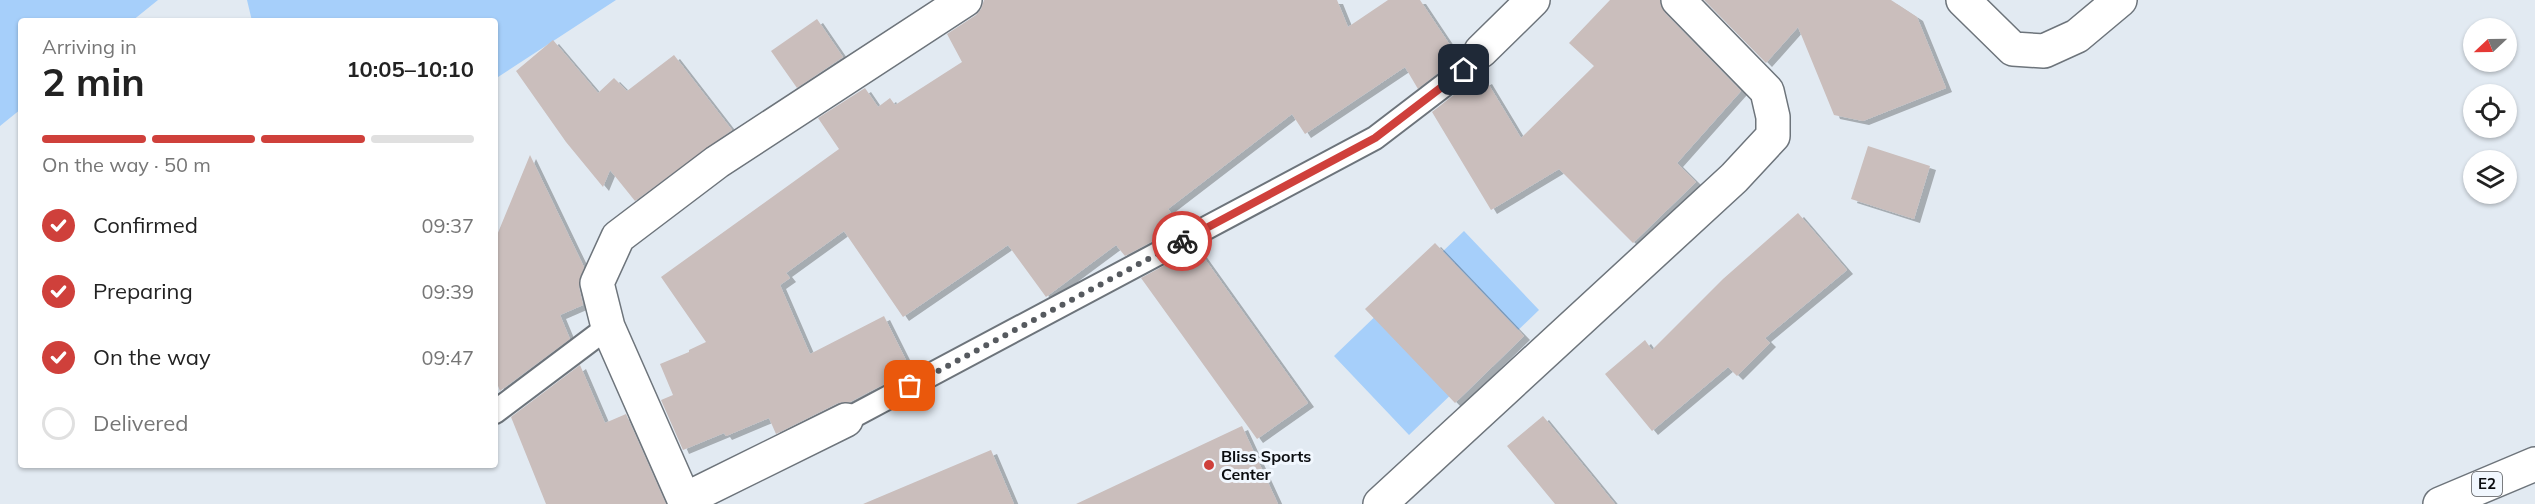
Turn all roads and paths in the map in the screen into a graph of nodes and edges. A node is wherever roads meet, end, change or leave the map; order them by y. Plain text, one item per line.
1 (965, 0) edge
2 (1533, 0) edge
3 (1678, 0) edge
4 (1963, 0) edge
5 (2120, 0) edge
6 (1481, 51) joint
7 (608, 327) junction
8 (498, 410) edge
9 (846, 420) joint
10 (2535, 464) edge
11 (685, 502) edge
12 (1380, 504) edge
13 (2440, 504) edge

1 - 7 main road
2 - 6 main road
3 - 12 main road
4 - 5 main road
6 - 9 lane
7 - 8 lane
7 - 11 main road
9 - 11 main road
10 - 13 main road, E2

